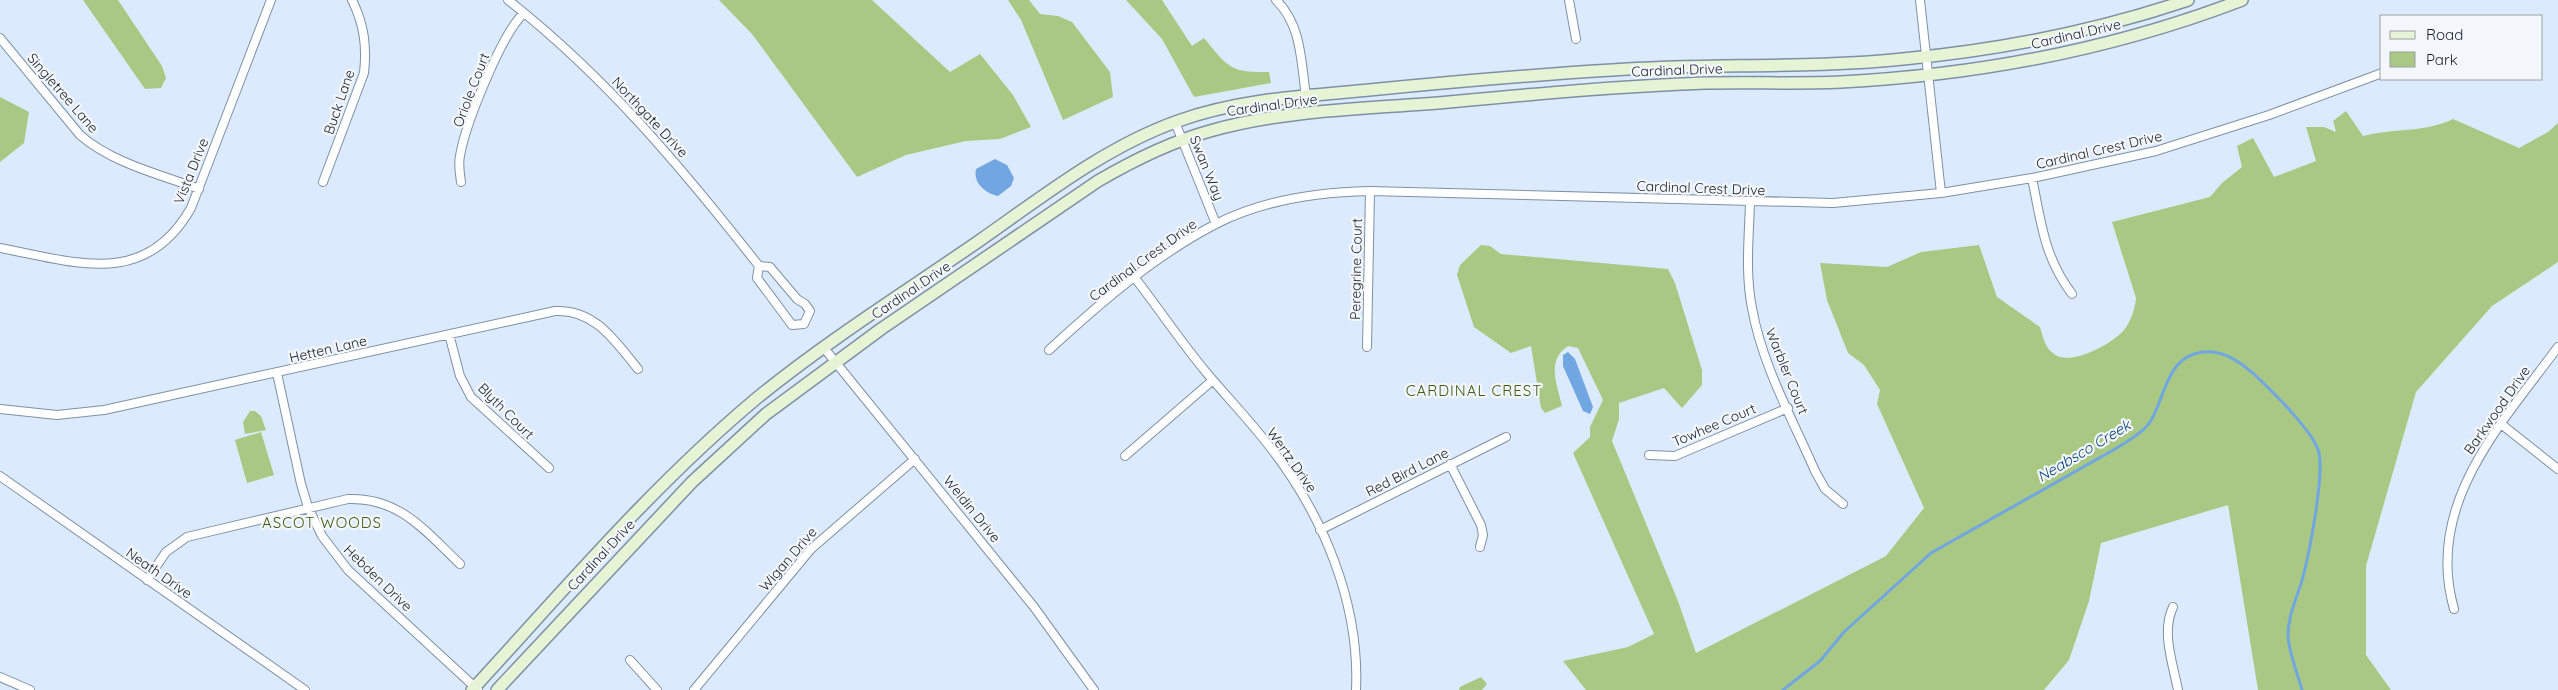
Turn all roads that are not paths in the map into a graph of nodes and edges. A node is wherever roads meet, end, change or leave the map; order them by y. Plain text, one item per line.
1 (271, 0) edge
2 (352, 0) edge
3 (508, 0) edge
4 (1276, 0) edge
5 (1568, 0) edge
6 (1920, 0) edge
7 (2188, 0) edge
8 (2242, 0) edge
9 (524, 12) junction
10 (0, 38) edge
11 (1576, 39) dead end
12 (1926, 56) junction
13 (2380, 74) edge
14 (1929, 75) junction
15 (1306, 96) junction
16 (1175, 122) junction
17 (1182, 140) junction
18 (2032, 178) junction
19 (323, 182) dead end
20 (460, 182) dead end
21 (198, 189) junction
22 (1370, 191) junction
23 (1942, 193) junction
24 (1750, 202) junction
25 (1216, 224) junction
26 (0, 248) edge
27 (758, 266) junction
28 (1135, 278) junction
29 (2072, 294) dead end
30 (449, 334) junction
31 (1368, 347) dead end
32 (2558, 347) edge
33 (824, 348) junction
34 (1049, 350) dead end
35 (835, 361) junction
36 (638, 369) dead end
37 (277, 373) junction
38 (1213, 380) junction
39 (0, 408) edge
40 (1788, 408) junction
41 (2500, 424) junction
42 (1506, 437) dead end
43 (1649, 454) dead end
44 (1125, 456) dead end
45 (915, 459) junction
46 (1450, 464) junction
47 (548, 468) dead end
48 (2558, 469) edge
49 (0, 476) edge
50 (1843, 504) dead end
51 (308, 507) junction
52 (1320, 530) junction
53 (1480, 547) dead end
54 (460, 564) dead end
55 (147, 580) junction
56 (2173, 607) dead end
57 (2454, 609) dead end
58 (630, 660) dead end
59 (0, 678) edge
60 (475, 689) edge
61 (30, 690) edge
62 (305, 690) edge
63 (497, 690) edge
64 (657, 690) edge
65 (694, 690) edge
66 (1094, 690) edge
67 (1356, 690) edge
68 (2178, 690) edge

1 - 21 street, Vista Drive
2 - 19 street, Buck Lane
3 - 9 street, Northgate Drive
4 - 15 street
5 - 11 street
6 - 12 street
7 - 12 main road, Cardinal Drive
8 - 14 main road, Cardinal Drive
9 - 20 street, Oriole Court
9 - 27 street, Northgate Drive
10 - 21 street, Singletree Lane
12 - 14 street
12 - 15 main road, Cardinal Drive
13 - 18 street, Cardinal Crest Drive
14 - 17 main road, Cardinal Drive
14 - 23 street
15 - 16 main road, Cardinal Drive
16 - 17 street, Swan Way
16 - 33 main road, Cardinal Drive
17 - 25 street, Swan Way
17 - 35 main road, Cardinal Drive
18 - 23 street, Cardinal Crest Drive
18 - 29 street
21 - 26 street, Vista Drive
22 - 24 street, Cardinal Crest Drive
22 - 25 street, Cardinal Crest Drive
22 - 31 street, Peregrine Court
23 - 24 street, Cardinal Crest Drive
24 - 40 street, Warbler Court
25 - 28 street, Cardinal Crest Drive
27 - 27 street, Northgate Drive
28 - 34 street, Cardinal Crest Drive
28 - 38 street, Wertz Drive
30 - 36 street, Hetten Lane
30 - 37 street, Hetten Lane
30 - 47 street, Blyth Court
32 - 41 street, Barkwood Drive
33 - 35 street, Weldin Drive
33 - 60 main road, Cardinal Drive
35 - 45 street, Weldin Drive
35 - 63 main road, Cardinal Drive
37 - 39 street, Hetten Lane
37 - 51 street, Hebden Drive
38 - 44 street
38 - 52 street, Wertz Drive
40 - 43 street, Towhee Court
40 - 50 street, Warbler Court
41 - 48 street
41 - 57 street, Barkwood Drive
42 - 46 street, Red Bird Lane
45 - 65 street, Wigan Drive
45 - 66 street, Weldin Drive
46 - 52 street, Red Bird Lane
46 - 53 street
49 - 55 street, Neath Drive
51 - 54 street
51 - 55 street
51 - 60 street, Hebden Drive
52 - 67 street, Wertz Drive
55 - 62 street, Neath Drive
56 - 68 street
58 - 64 street
59 - 61 street

